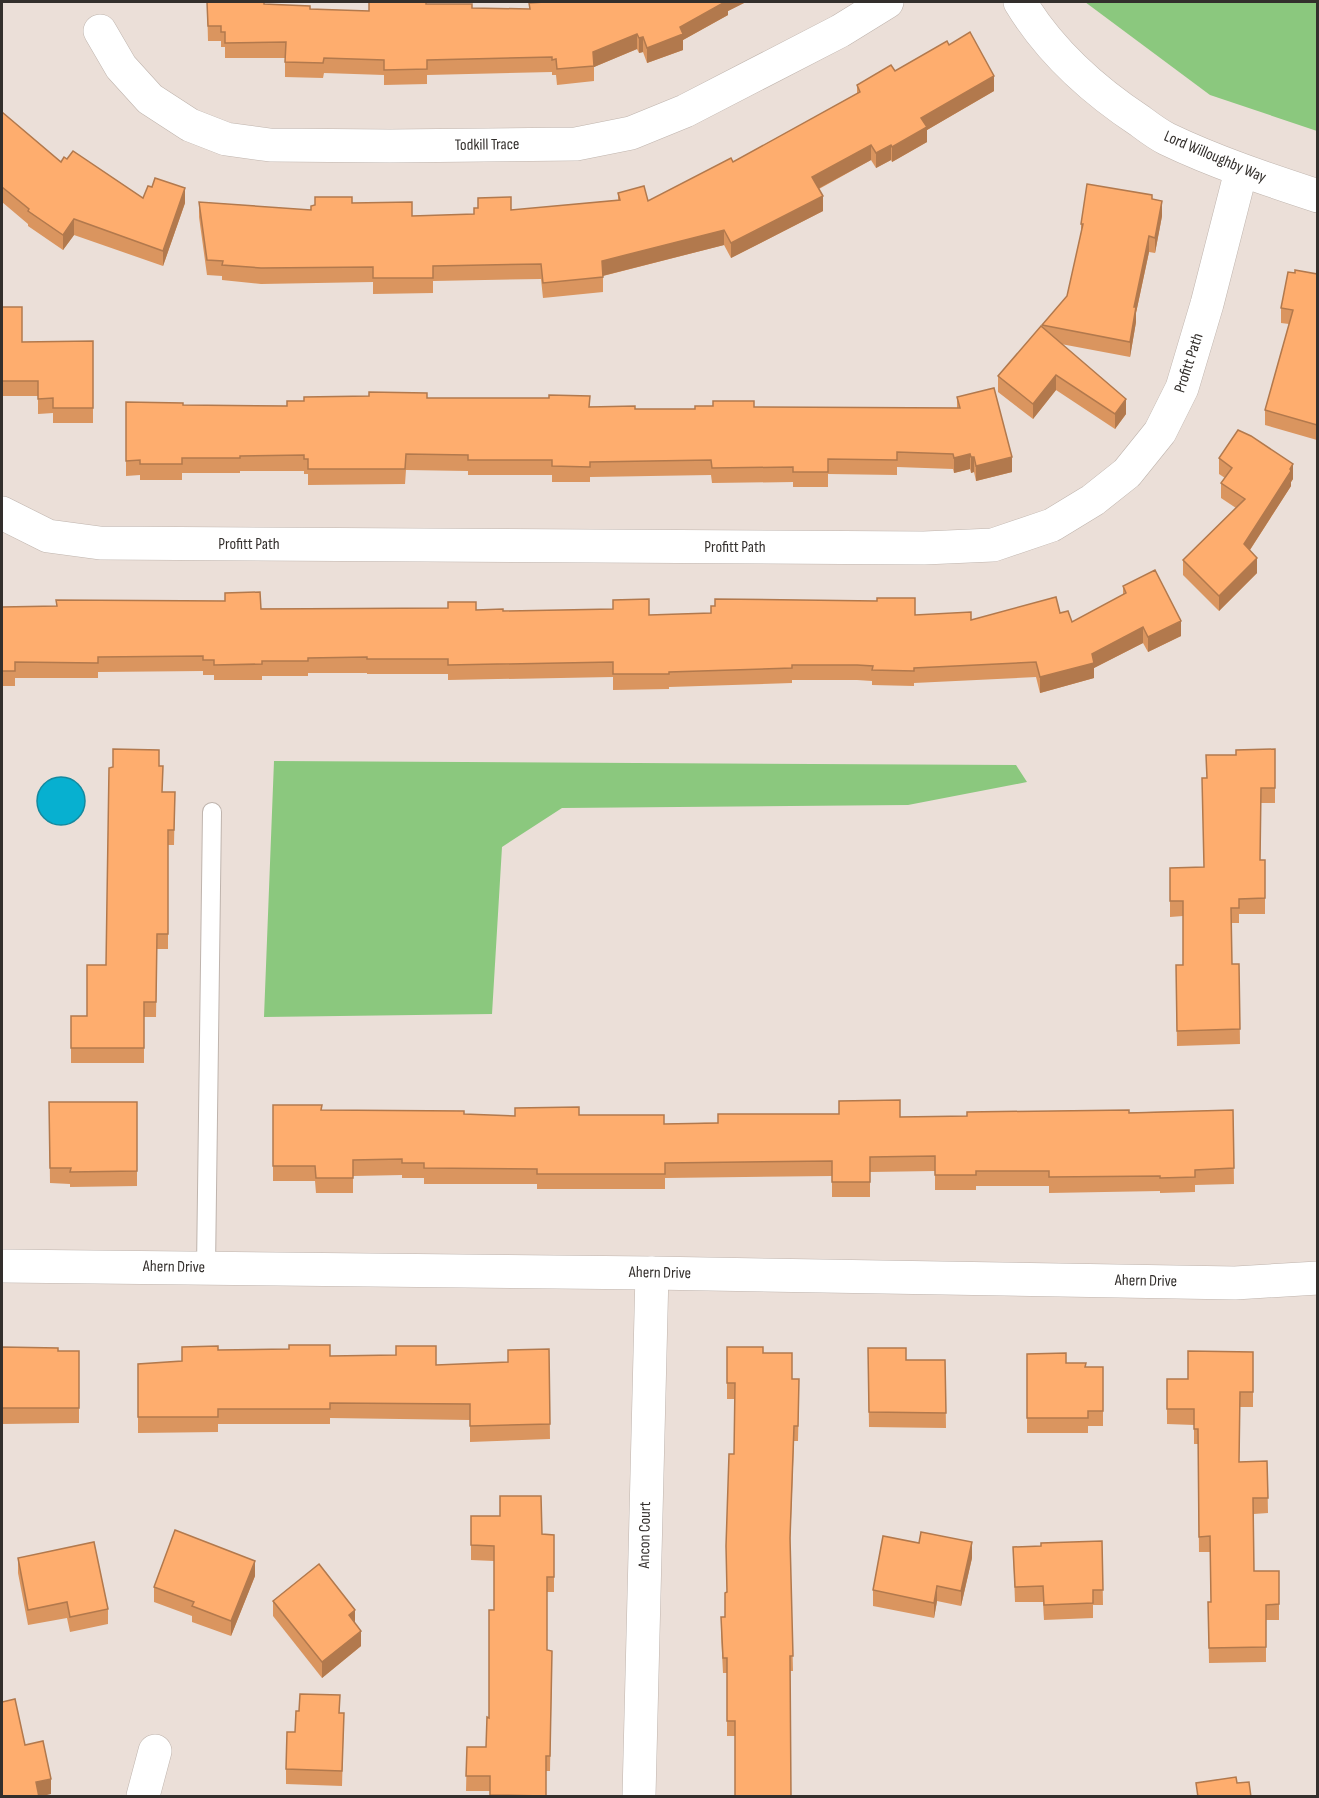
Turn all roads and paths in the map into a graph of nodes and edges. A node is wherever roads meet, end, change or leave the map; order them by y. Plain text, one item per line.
1 (887, 2) edge
2 (1020, 2) edge
3 (100, 31) dead end
4 (1241, 171) junction
5 (1317, 196) edge
6 (2, 513) edge
7 (212, 812) dead end
8 (2, 1266) edge
9 (206, 1268) junction
10 (652, 1273) junction
11 (1317, 1278) edge
12 (155, 1751) dead end
13 (142, 1797) edge
14 (639, 1797) edge

1 - 3 street, Todkill Trace
2 - 4 street, Lord Willoughby Way
4 - 5 street, Lord Willoughby Way
4 - 6 street, Profitt Path
7 - 9 lane
8 - 9 street, Ahern Drive
9 - 10 street, Ahern Drive
10 - 11 street, Ahern Drive
10 - 14 street, Ancon Court
12 - 13 street

